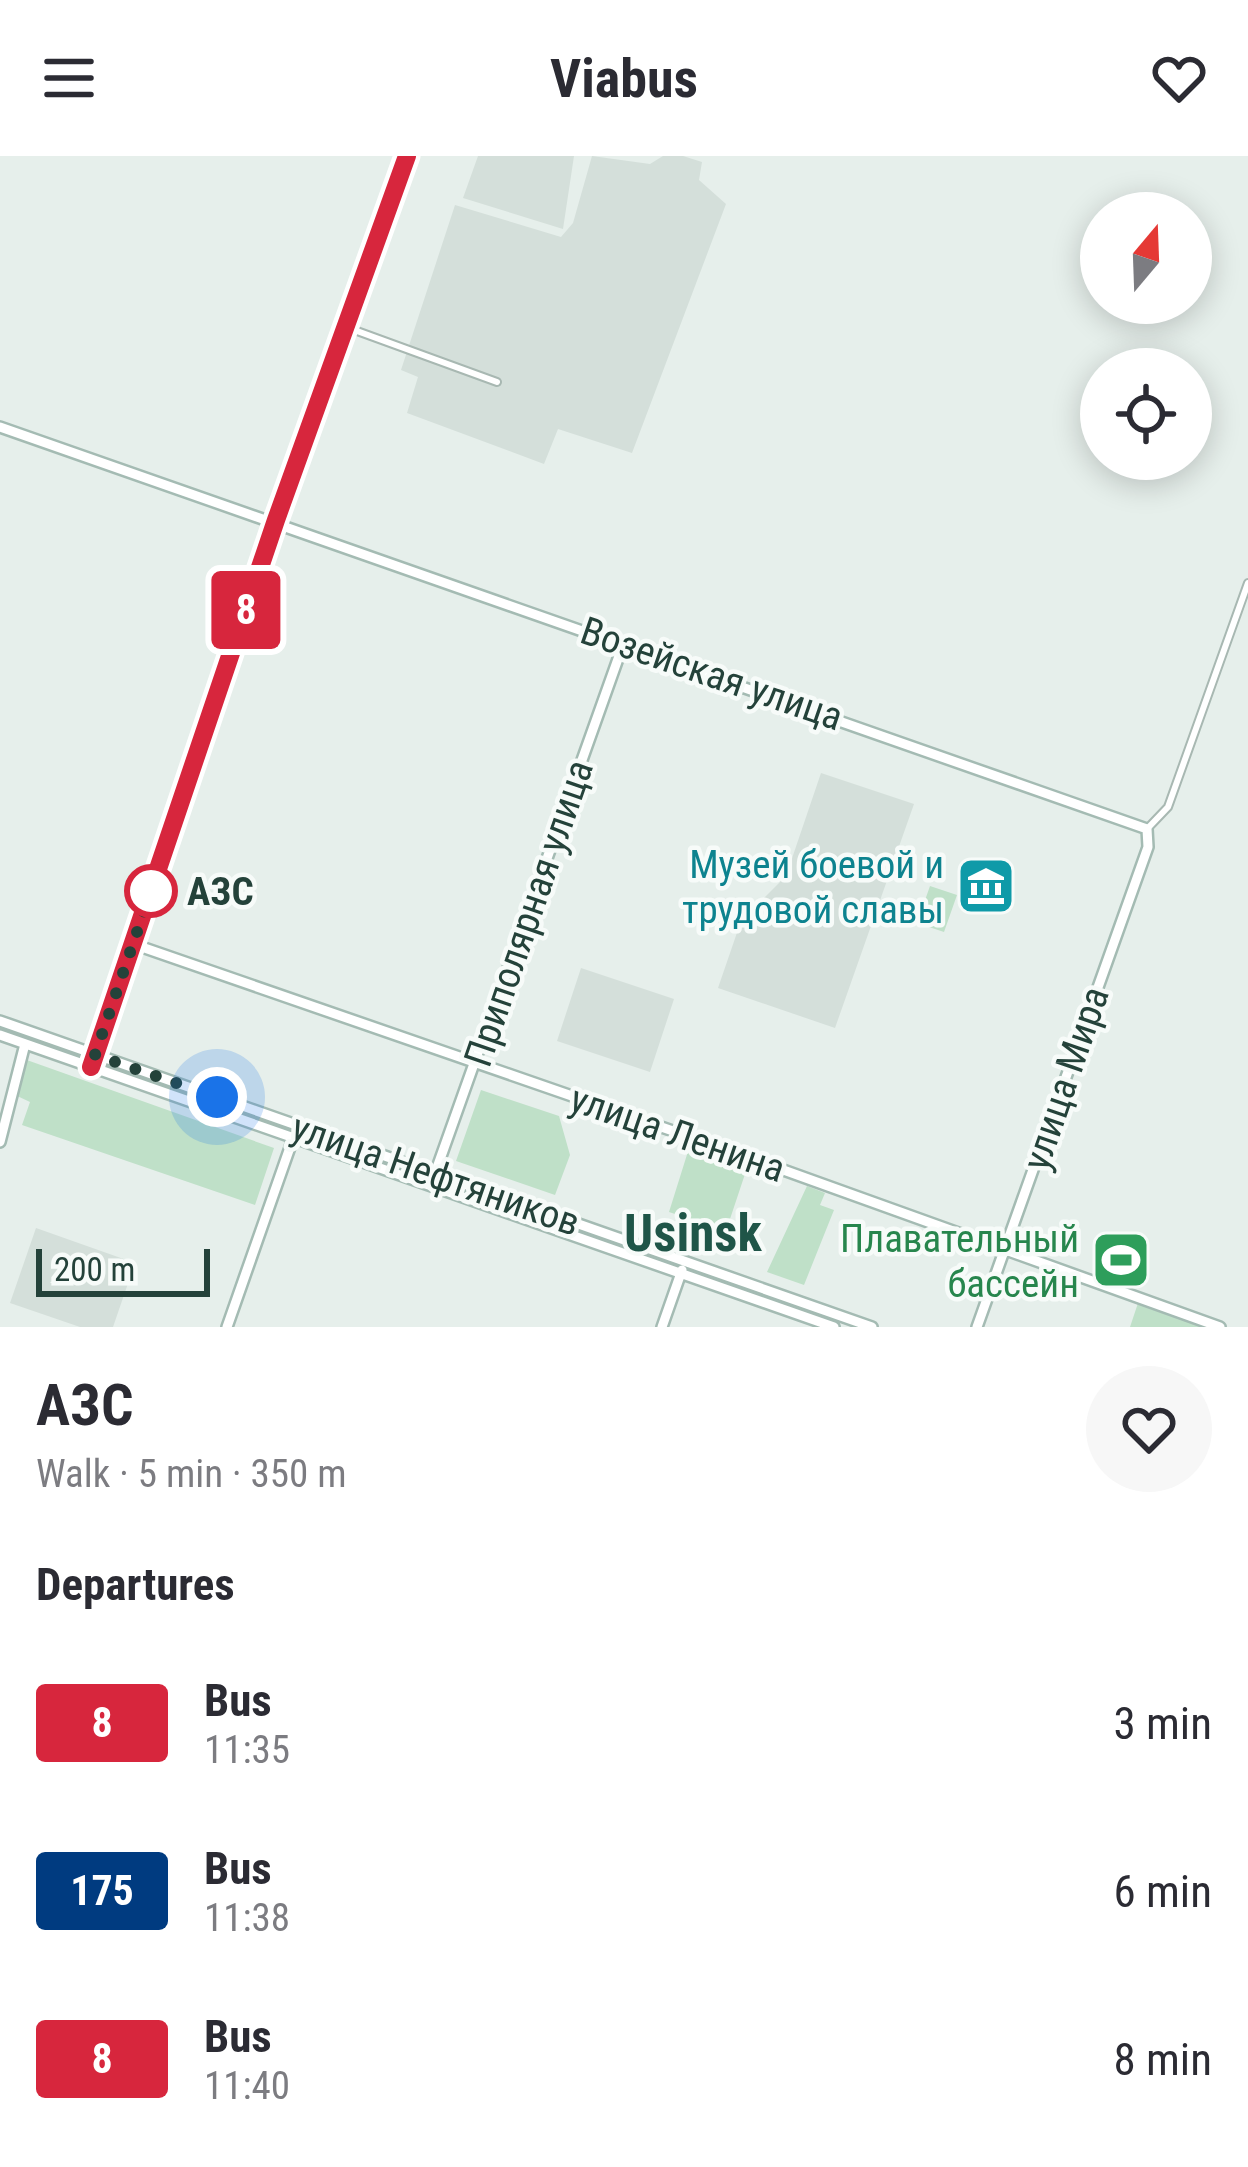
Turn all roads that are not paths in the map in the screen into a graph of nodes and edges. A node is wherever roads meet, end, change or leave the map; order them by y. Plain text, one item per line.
1 (407, 156) edge
2 (346, 327) junction
3 (497, 382) dead end
4 (0, 427) edge
5 (276, 520) junction
6 (1248, 583) edge
7 (624, 641) junction
8 (1147, 829) junction
9 (133, 944) junction
10 (0, 1021) edge
11 (0, 1035) edge
12 (25, 1043) junction
13 (93, 1061) junction
14 (476, 1062) junction
15 (298, 1126) junction
16 (293, 1138) junction
17 (696, 1139) joint
18 (0, 1142) edge
19 (764, 1163) joint
20 (433, 1179) junction
21 (1005, 1248) junction
22 (686, 1262) junction
23 (681, 1274) junction
24 (227, 1327) edge
25 (662, 1327) edge
26 (834, 1327) edge
27 (872, 1327) edge
28 (977, 1327) edge
29 (1220, 1327) edge

1 - 2 main road
2 - 3 street
2 - 5 main road
4 - 5 main road, Возейская улица
5 - 7 main road, Возейская улица
5 - 9 main road
6 - 8 street
7 - 8 main road, Возейская улица
7 - 14 main road, Приполярная улица
8 - 21 main road, улица Мира
9 - 13 main road
9 - 14 main road, улица Ленина
10 - 13 main road, улица Нефтяников
11 - 12 main road, улица Нефтяников
12 - 13 main road, улица Нефтяников
12 - 18 main road
13 - 15 main road, улица Нефтяников
13 - 16 main road, улица Нефтяников
14 - 17 main road, улица Ленина
14 - 20 main road, Приполярная улица
15 - 16 main road
15 - 20 main road, улица Нефтяников
16 - 20 main road, улица Нефтяников
16 - 24 main road
17 - 19 street, улица Ленина
19 - 21 main road, улица Ленина
20 - 22 main road, улица Нефтяников
20 - 23 main road, улица Нефтяников
21 - 28 main road, улица Мира
21 - 29 main road, улица Ленина
22 - 23 main road
22 - 27 main road, улица Нефтяников
23 - 25 main road
23 - 26 main road, улица Нефтяников

